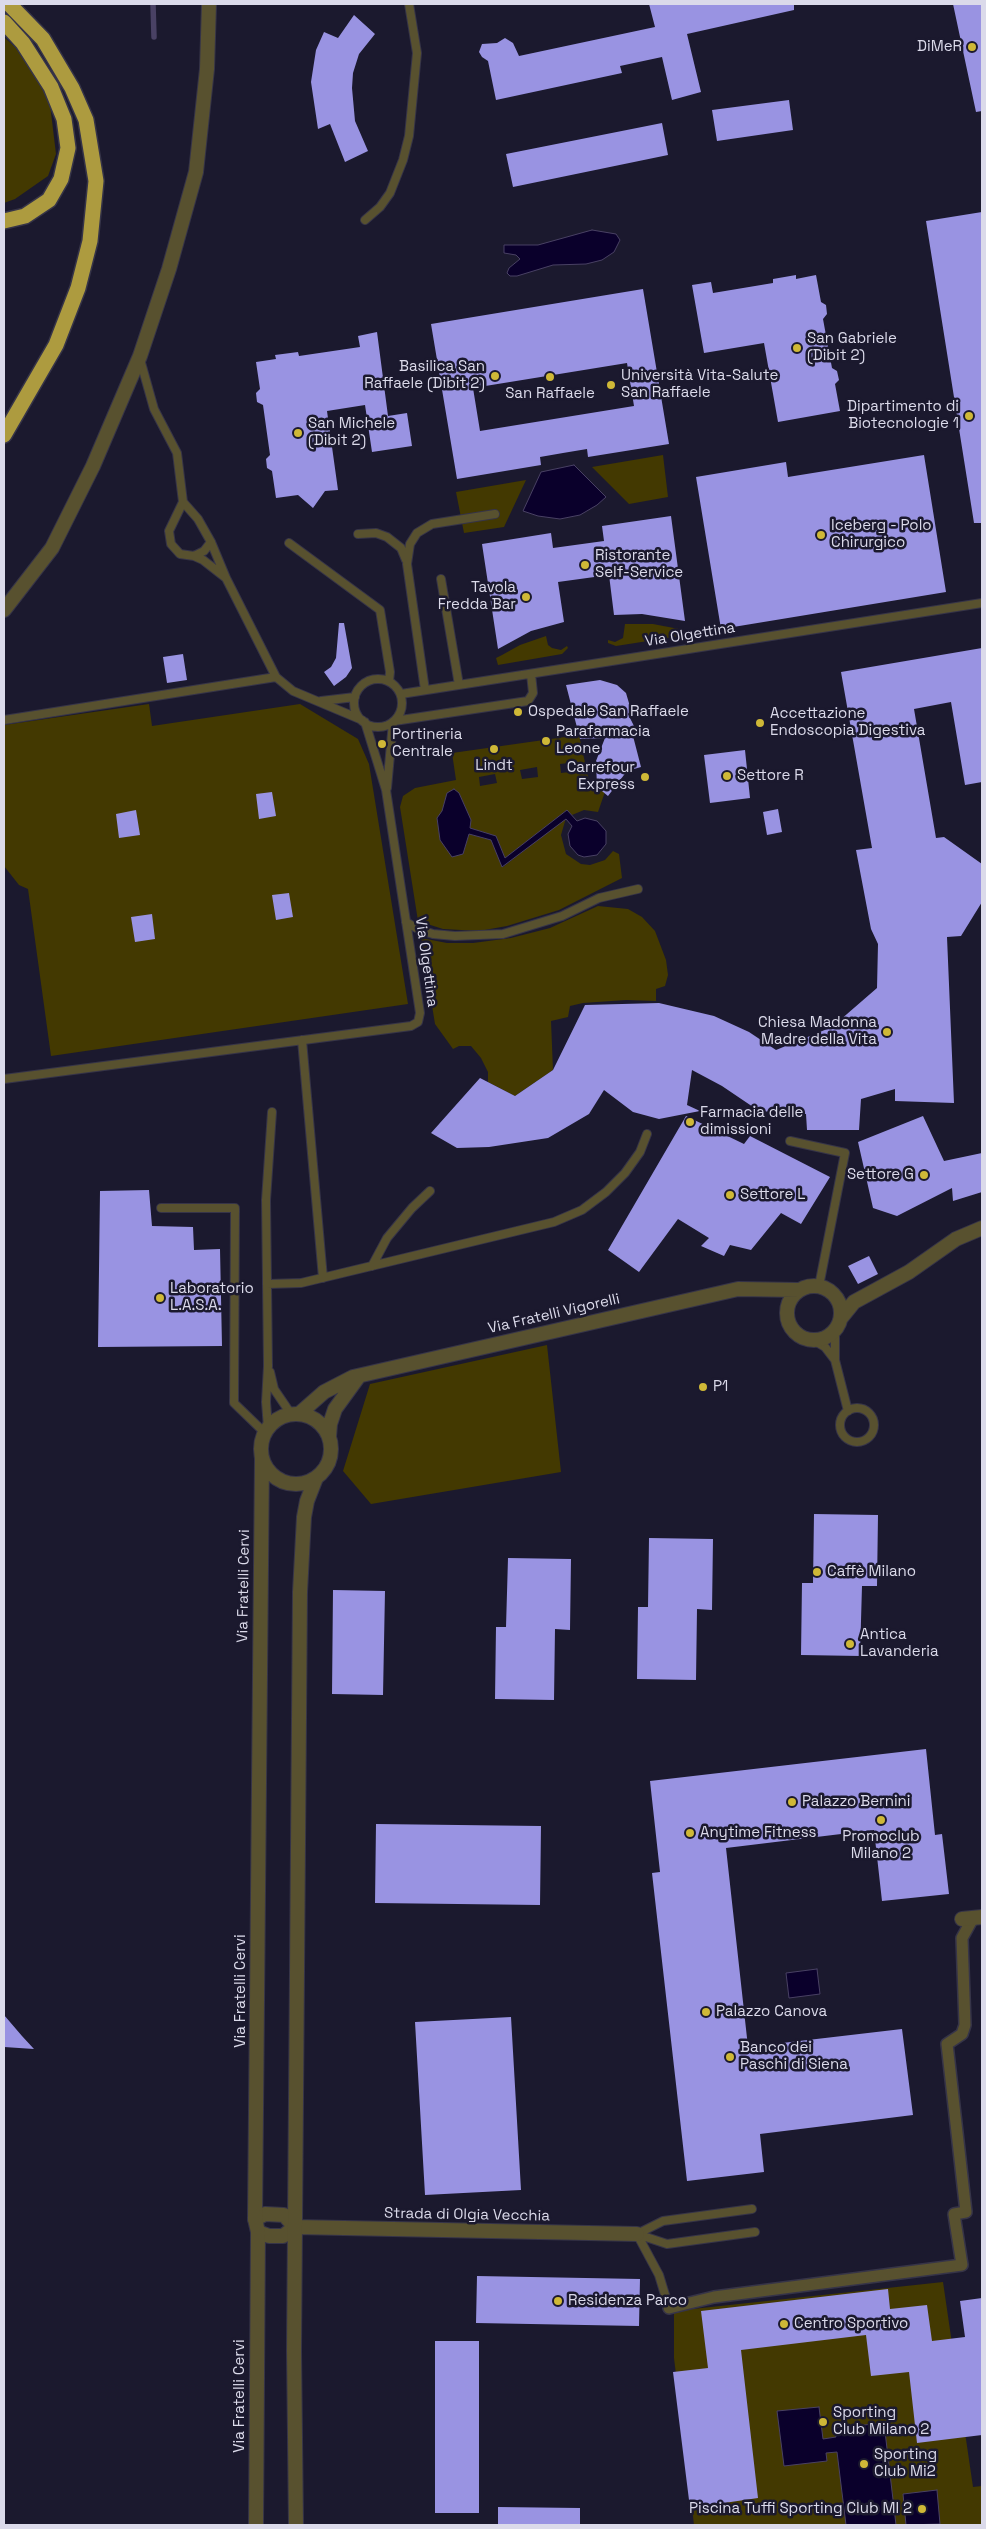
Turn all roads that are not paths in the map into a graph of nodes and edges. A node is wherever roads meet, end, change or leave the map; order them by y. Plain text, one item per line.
1 (9, 4) edge
2 (209, 4) edge
3 (409, 4) edge
4 (4, 22) edge
5 (365, 220) dead end
6 (4, 222) edge
7 (140, 356) junction
8 (4, 435) edge
9 (183, 502) junction
10 (495, 514) dead end
11 (358, 534) dead end
12 (211, 542) junction
13 (289, 543) dead end
14 (194, 556) junction
15 (407, 564) junction
16 (226, 578) junction
17 (441, 579) dead end
18 (982, 603) edge
19 (4, 610) edge
20 (531, 674) junction
21 (276, 677) junction
22 (388, 680) junction
23 (459, 685) junction
24 (425, 690) junction
25 (401, 694) junction
26 (355, 697) junction
27 (317, 701) junction
28 (4, 720) edge
29 (363, 721) junction
30 (394, 721) junction
31 (386, 790) junction
32 (638, 889) dead end
33 (406, 922) junction
34 (302, 1040) junction
35 (4, 1079) edge
36 (272, 1112) dead end
37 (647, 1134) dead end
38 (790, 1141) dead end
39 (430, 1191) dead end
40 (161, 1208) dead end
41 (982, 1228) edge
42 (372, 1266) junction
43 (323, 1278) junction
44 (267, 1284) junction
45 (819, 1286) junction
46 (757, 1289) junction
47 (799, 1290) junction
48 (833, 1294) junction
49 (863, 1296) junction
50 (786, 1315) junction
51 (838, 1324) junction
52 (815, 1340) junction
53 (835, 1360) junction
54 (268, 1366) junction
55 (360, 1375) junction
56 (848, 1410) junction
57 (295, 1414) junction
58 (267, 1430) junction
59 (329, 1437) junction
60 (262, 1457) junction
61 (316, 1478) junction
62 (972, 1918) edge
63 (752, 2209) dead end
64 (256, 2225) junction
65 (295, 2227) junction
66 (755, 2232) dead end
67 (637, 2234) junction
68 (670, 2308) joint
69 (256, 2525) edge
70 (296, 2525) edge

1 - 8 highway
2 - 7 street
3 - 5 lane
4 - 6 highway
7 - 9 lane
7 - 19 street
9 - 12 lane
9 - 14 lane
10 - 15 lane
11 - 15 lane
12 - 14 lane
12 - 16 lane
13 - 22 lane
14 - 16 lane
15 - 24 lane
16 - 21 lane
17 - 23 lane
18 - 20 lane, Via Olgettina
20 - 23 lane, Via Olgettina
20 - 30 lane
21 - 27 lane
21 - 28 lane
22 - 25 lane
22 - 26 lane
23 - 24 lane, Via Olgettina
24 - 25 lane, Via Olgettina
25 - 30 lane
26 - 27 lane
26 - 29 lane
27 - 29 lane
29 - 30 lane
29 - 31 lane
30 - 31 lane
31 - 33 lane, Via Olgettina
32 - 33 lane
33 - 34 lane, Via Olgettina
34 - 35 lane
34 - 43 lane
36 - 44 lane
37 - 42 lane
38 - 45 lane
39 - 42 lane
40 - 58 lane
41 - 49 street
42 - 43 lane
43 - 44 lane
44 - 54 lane
45 - 47 street
45 - 48 street
46 - 47 street, Via Fratelli Vigorelli
46 - 50 street
46 - 55 street, Via Fratelli Vigorelli
47 - 50 street
48 - 49 street
48 - 51 street
49 - 51 street
50 - 52 street
51 - 52 street
51 - 53 lane
52 - 53 lane
53 - 56 lane
54 - 57 lane
54 - 58 lane
55 - 57 street, Via Fratelli Vigorelli
55 - 59 street
56 - 56 lane
57 - 58 street
57 - 59 street
58 - 60 street
59 - 61 street
60 - 61 street
60 - 64 street, Via Fratelli Cervi
61 - 65 street
62 - 68 street
63 - 67 lane
64 - 65 street
64 - 65 street
64 - 69 street, Via Fratelli Cervi
65 - 67 street, Strada di Olgia Vecchia
65 - 70 street
66 - 67 lane
67 - 68 lane

